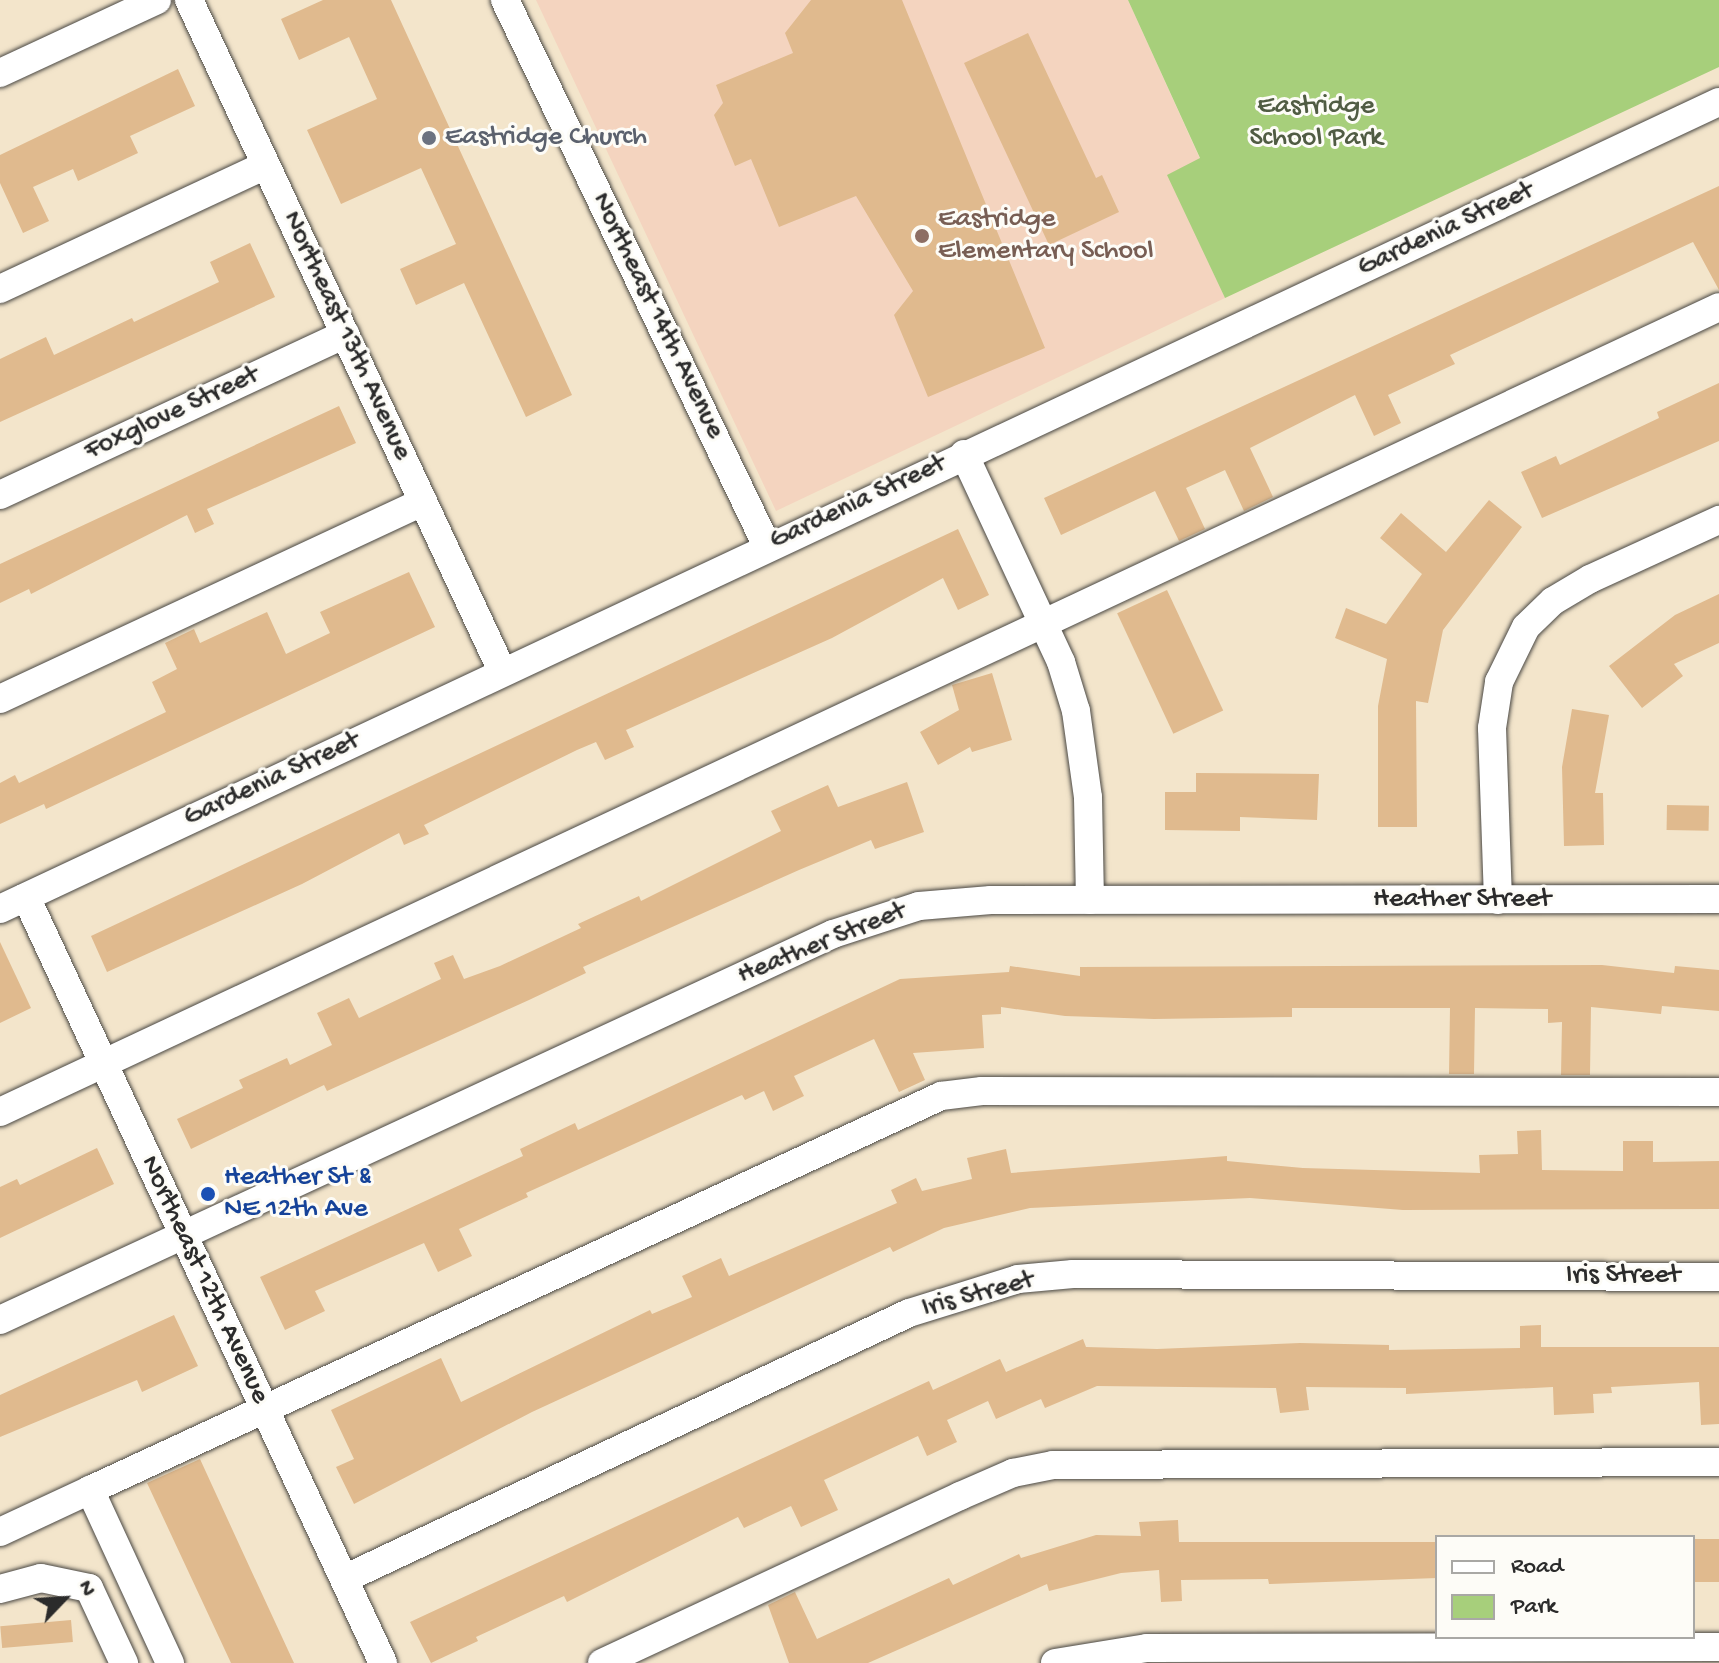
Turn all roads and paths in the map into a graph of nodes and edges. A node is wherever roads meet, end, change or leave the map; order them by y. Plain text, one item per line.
1 (157, 0) edge
2 (189, 0) edge
3 (505, 0) edge
4 (0, 73) edge
5 (1719, 102) edge
6 (266, 165) junction
7 (0, 289) edge
8 (1719, 307) edge
9 (345, 334) junction
10 (964, 454) junction
11 (0, 495) edge
12 (423, 502) junction
13 (1719, 520) edge
14 (767, 546) junction
15 (1044, 622) junction
16 (502, 671) junction
17 (0, 699) edge
18 (26, 897) junction
19 (1719, 899) edge
20 (1090, 900) junction
21 (1498, 900) junction
22 (0, 909) edge
23 (103, 1065) junction
24 (1719, 1092) edge
25 (0, 1112) edge
26 (182, 1235) junction
27 (1719, 1277) edge
28 (0, 1320) edge
29 (265, 1410) junction
30 (1719, 1462) edge
31 (90, 1490) junction
32 (0, 1532) edge
33 (344, 1579) junction
34 (0, 1589) edge
35 (1719, 1647) edge
36 (124, 1663) edge
37 (170, 1663) edge
38 (383, 1663) edge
39 (602, 1663) edge
40 (1055, 1663) edge

1 - 4 street
2 - 6 street, Northeast 13th Avenue
3 - 14 street, Northeast 14th Avenue
5 - 10 street, Gardenia Street
6 - 7 street
6 - 9 street, Northeast 13th Avenue
8 - 15 street
9 - 11 street, Foxglove Street
9 - 12 street, Northeast 13th Avenue
10 - 14 street, Gardenia Street
10 - 15 street
12 - 16 street, Northeast 13th Avenue
12 - 17 street
13 - 21 street
14 - 16 street, Gardenia Street
15 - 20 street
15 - 23 street
16 - 18 street, Gardenia Street
18 - 22 street, Gardenia Street
18 - 23 street, Northeast 12th Avenue
19 - 21 street, Heather Street
20 - 21 street, Heather Street
20 - 26 street, Heather Street
23 - 25 street
23 - 26 street, Northeast 12th Avenue
24 - 29 street
26 - 28 street, Heather Street
26 - 29 street, Northeast 12th Avenue
27 - 33 street, Iris Street
29 - 31 street
29 - 33 street, Northeast 12th Avenue
30 - 39 street
31 - 32 street
31 - 37 street
33 - 38 street, Northeast 12th Avenue
34 - 36 street
35 - 40 street

